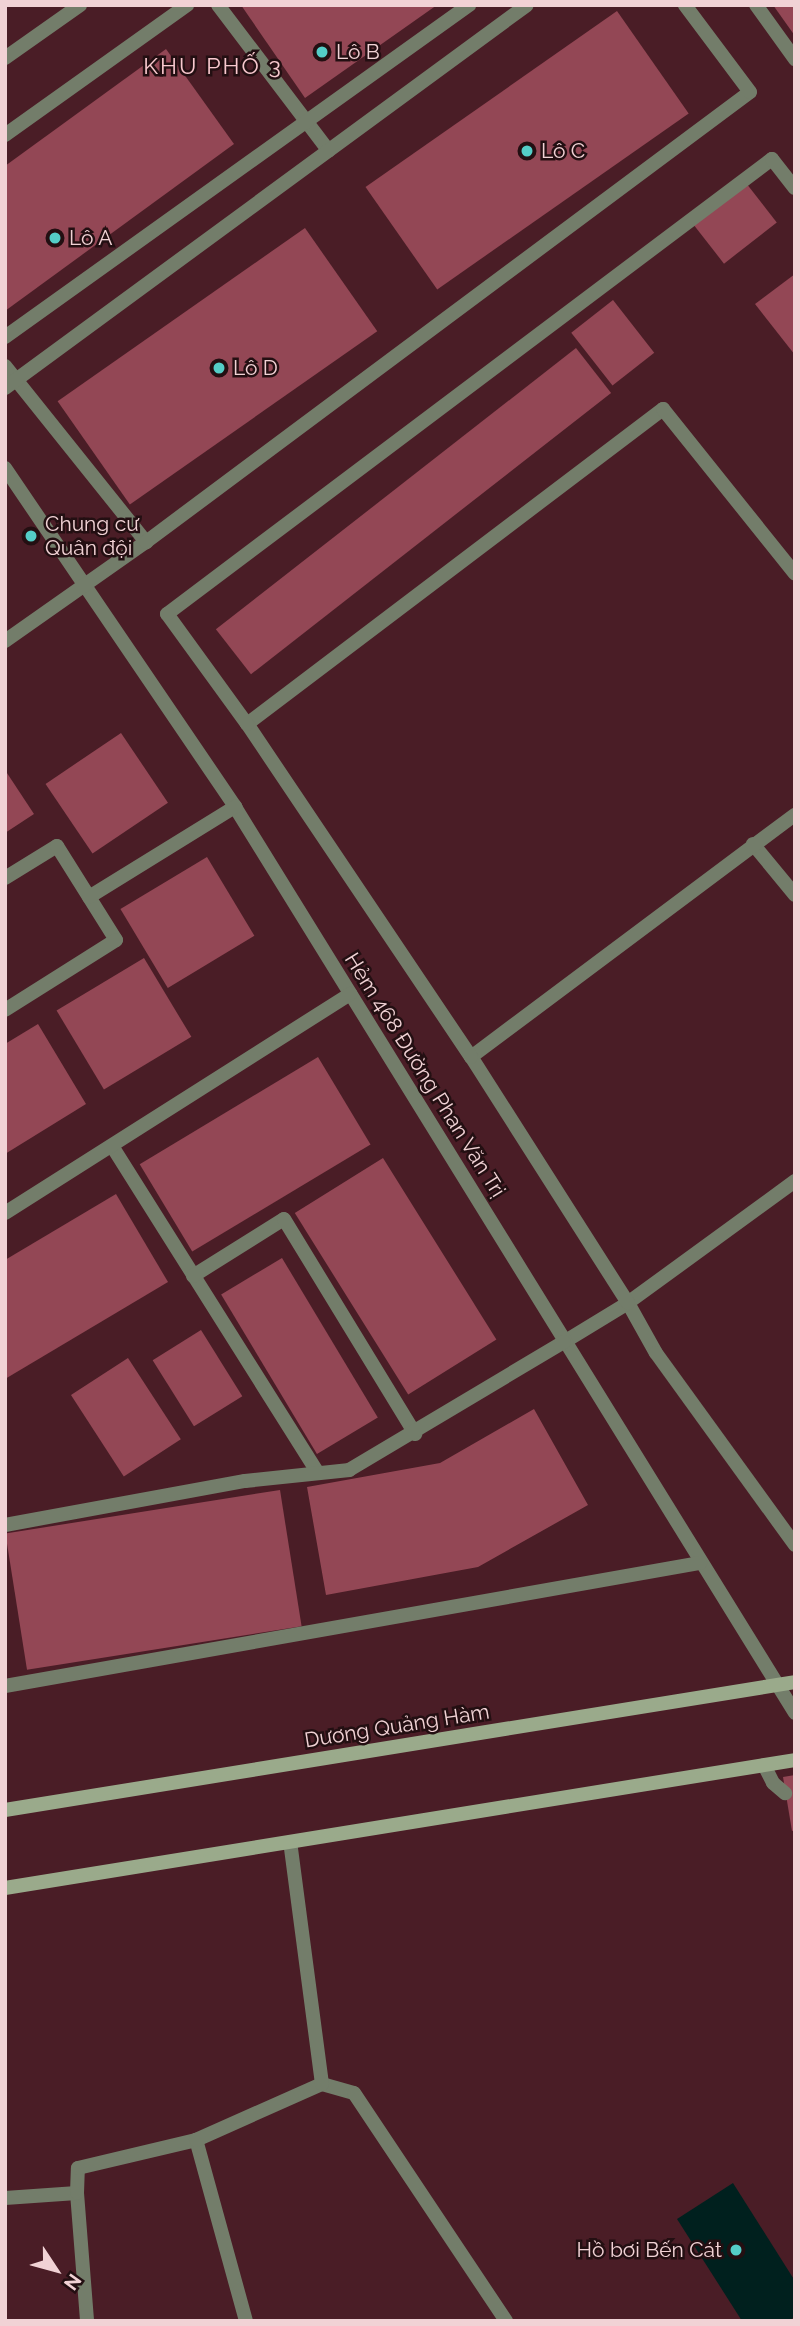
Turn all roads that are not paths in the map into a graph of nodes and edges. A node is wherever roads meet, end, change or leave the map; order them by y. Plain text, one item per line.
1 (80, 5) edge
2 (187, 5) edge
3 (218, 5) edge
4 (469, 5) edge
5 (527, 5) edge
6 (685, 5) edge
7 (756, 5) edge
8 (5, 58) edge
9 (795, 59) edge
10 (306, 121) junction
11 (5, 135) edge
12 (329, 151) junction
13 (795, 188) edge
14 (5, 337) edge
15 (5, 366) edge
16 (10, 384) edge
17 (5, 468) edge
18 (146, 542) junction
19 (795, 574) edge
20 (85, 586) junction
21 (5, 641) edge
22 (247, 724) junction
23 (235, 807) junction
24 (795, 815) edge
25 (753, 844) junction
26 (5, 878) edge
27 (795, 895) edge
28 (89, 897) junction
29 (350, 994) junction
30 (5, 1010) edge
31 (471, 1058) junction
32 (112, 1146) junction
33 (795, 1181) edge
34 (5, 1213) edge
35 (193, 1276) junction
36 (628, 1303) junction
37 (564, 1342) junction
38 (415, 1434) junction
39 (317, 1472) junction
40 (5, 1525) edge
41 (790, 1529) edge
42 (795, 1545) edge
43 (700, 1563) junction
44 (795, 1682) edge
45 (777, 1685) junction
46 (5, 1686) edge
47 (795, 1713) edge
48 (795, 1760) edge
49 (764, 1765) junction
50 (785, 1793) dead end
51 (5, 1810) edge
52 (290, 1842) junction
53 (5, 1888) edge
54 (322, 2084) junction
55 (196, 2140) junction
56 (76, 2193) junction
57 (5, 2198) edge
58 (87, 2321) edge
59 (246, 2321) edge
60 (506, 2321) edge

1 - 8 street
2 - 11 street
3 - 10 street
4 - 10 street
5 - 12 street
6 - 18 street
7 - 9 street
10 - 12 street
10 - 14 street
12 - 16 street
13 - 22 street
15 - 16 street
16 - 18 street
17 - 20 street, Hẻm 468 Đường Phan Văn Trị
18 - 20 street
19 - 22 street
20 - 21 street
20 - 23 street, Hẻm 468 Đường Phan Văn Trị
22 - 31 street
23 - 28 street
23 - 29 street, Hẻm 468 Đường Phan Văn Trị
24 - 25 street
25 - 27 street
25 - 31 street
26 - 28 street
28 - 30 street
29 - 32 street
29 - 37 street, Hẻm 468 Đường Phan Văn Trị
31 - 36 street
32 - 34 street
32 - 35 street
33 - 36 street
35 - 38 street
35 - 39 street
36 - 37 street
36 - 41 street
37 - 38 street
37 - 43 street, Hẻm 468 Đường Phan Văn Trị
38 - 39 street
39 - 40 street
41 - 42 street
43 - 45 street, Hẻm 468 Đường Phan Văn Trị
43 - 46 street
44 - 45 street, Dương Quảng Hàm
45 - 47 street, Hẻm 468 Đường Phan Văn Trị
45 - 51 street, Dương Quảng Hàm
48 - 49 street
49 - 50 street
49 - 52 street
52 - 53 street
52 - 54 street
54 - 55 street
54 - 60 street
55 - 56 street
55 - 59 street
56 - 57 street
56 - 58 street

